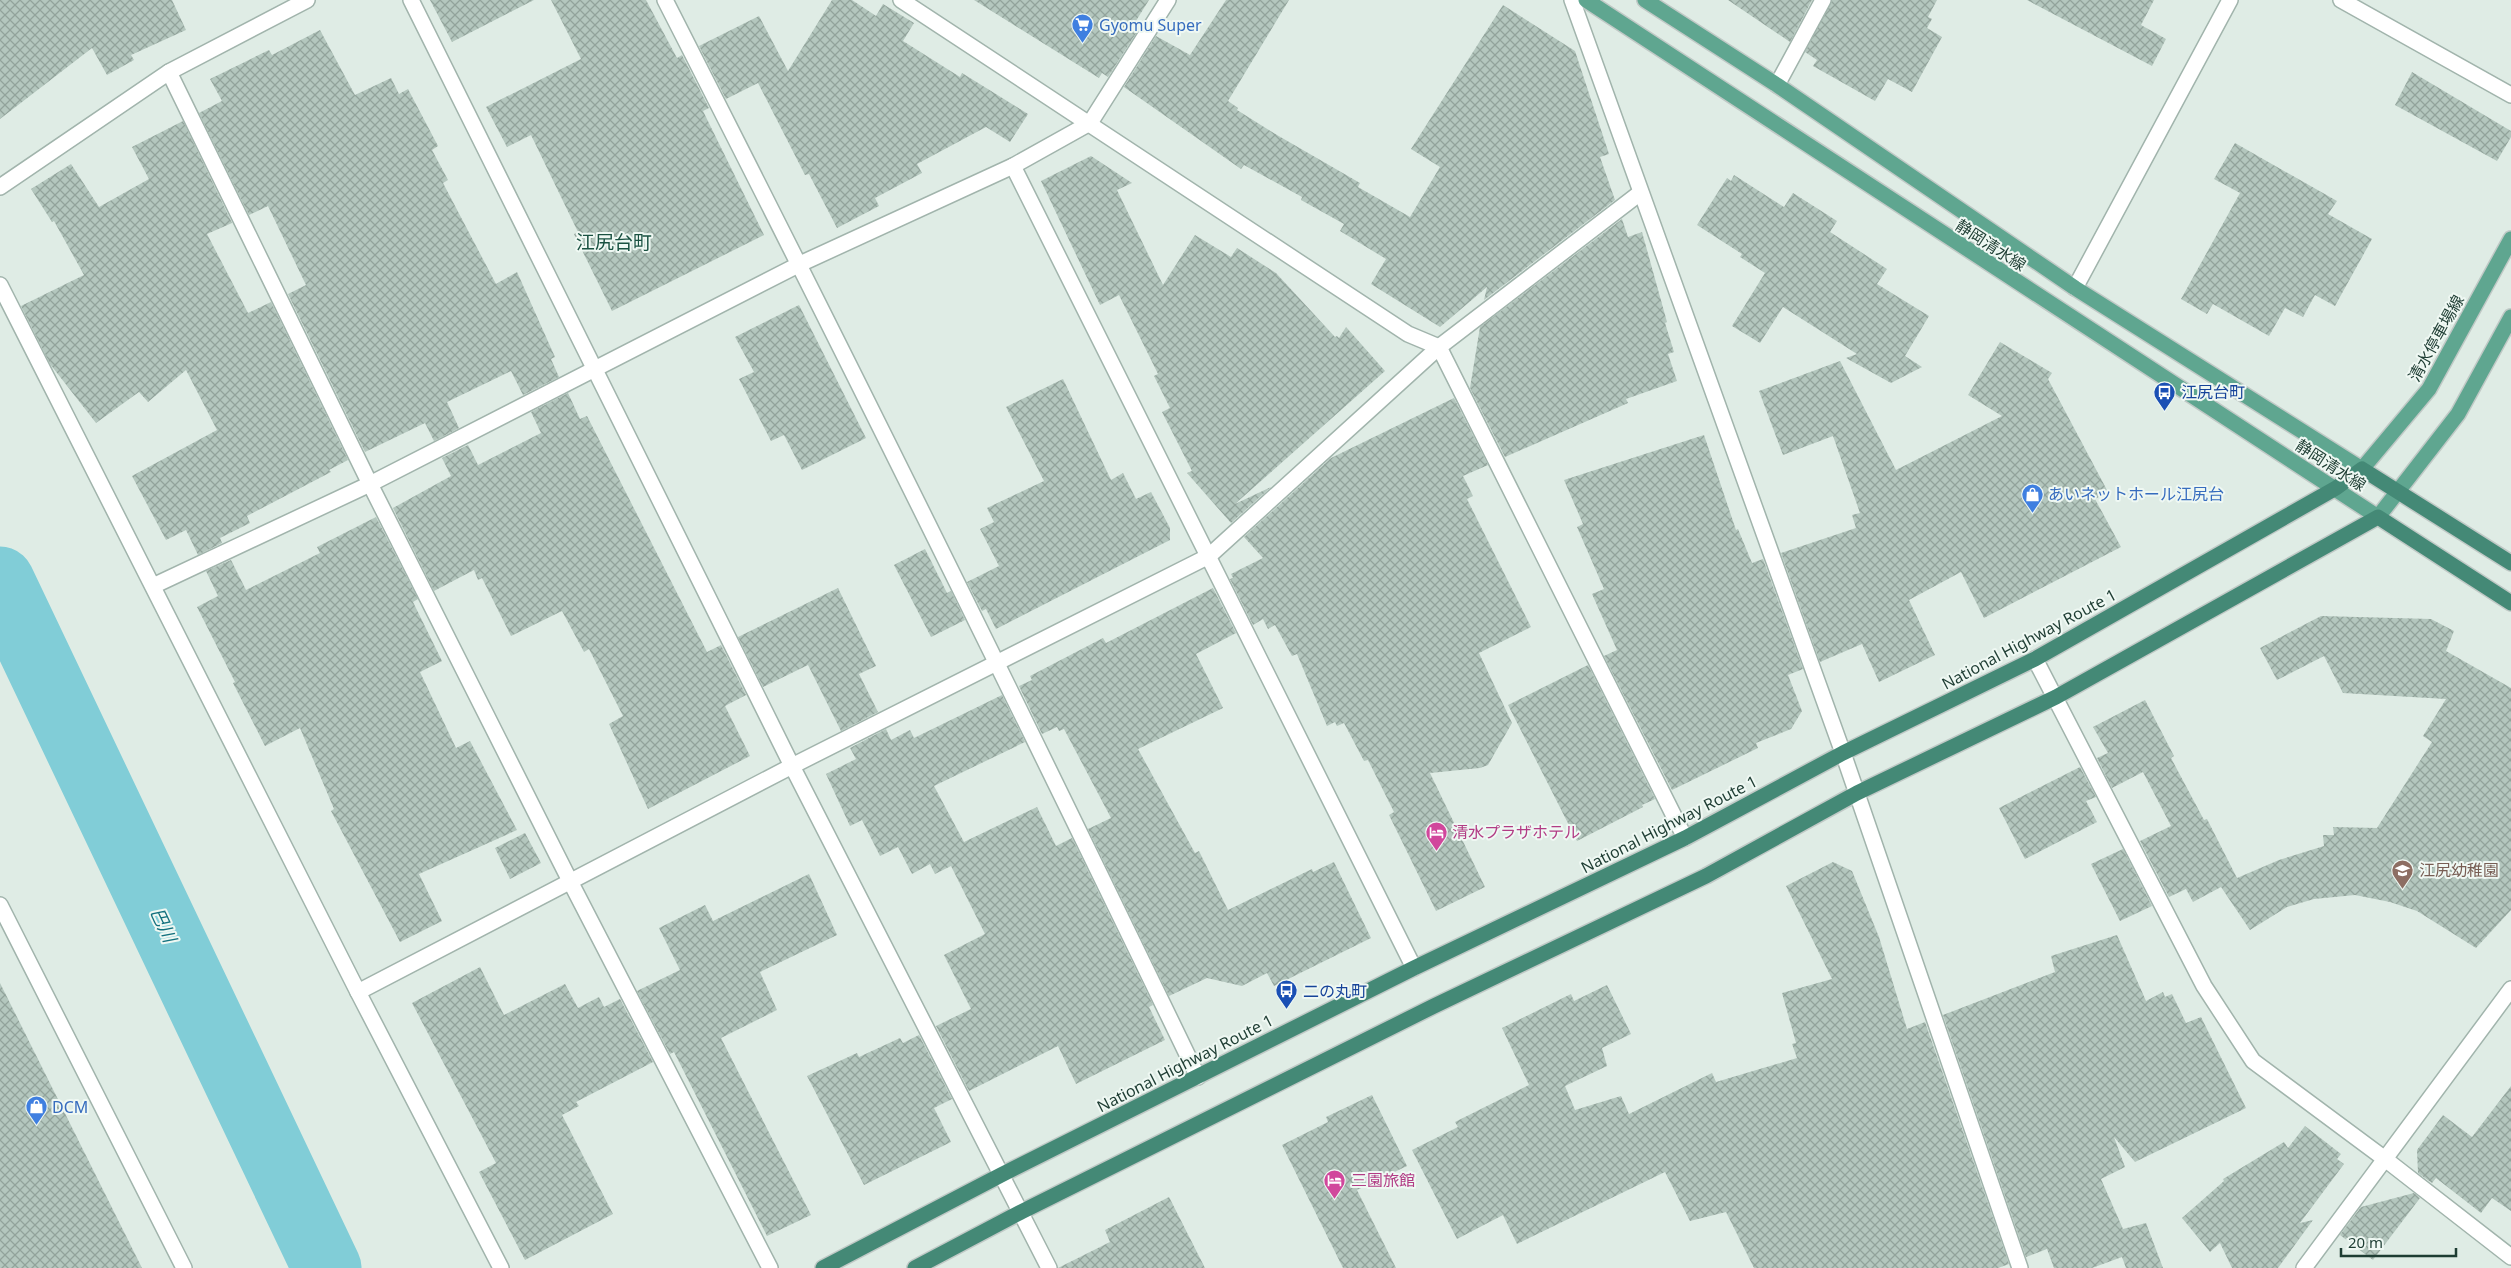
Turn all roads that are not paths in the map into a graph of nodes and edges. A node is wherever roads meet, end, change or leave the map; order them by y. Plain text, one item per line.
1 (307, 0) edge
2 (411, 0) edge
3 (665, 0) edge
4 (901, 0) edge
5 (1168, 0) edge
6 (1572, 0) edge
7 (1586, 0) edge
8 (1645, 0) edge
9 (1823, 0) edge
10 (2230, 0) edge
11 (2341, 0) edge
12 (169, 72) junction
13 (1777, 85) junction
14 (2511, 95) edge
15 (1090, 123) junction
16 (1013, 166) junction
17 (0, 187) edge
18 (1640, 192) junction
19 (2511, 239) edge
20 (800, 264) junction
21 (0, 285) edge
22 (2075, 288) junction
23 (2511, 317) edge
24 (1439, 347) junction
25 (594, 371) junction
26 (2362, 469) junction
27 (370, 484) junction
28 (2336, 488) junction
29 (2399, 492) junction
30 (2378, 517) junction
31 (1209, 556) junction
32 (2511, 563) edge
33 (153, 586) junction
34 (2511, 603) edge
35 (2035, 659) junction
36 (998, 662) junction
37 (2056, 697) junction
38 (1844, 753) junction
39 (792, 766) junction
40 (1857, 793) junction
41 (1686, 838) junction
42 (571, 883) junction
43 (0, 905) edge
44 (1414, 968) junction
45 (2511, 989) edge
46 (358, 992) junction
47 (1198, 1077) junction
48 (2385, 1159) junction
49 (1001, 1175) junction
50 (1021, 1212) junction
51 (2511, 1257) edge
52 (184, 1268) edge
53 (501, 1268) edge
54 (770, 1268) edge
55 (823, 1268) edge
56 (915, 1268) edge
57 (1049, 1268) edge
58 (2020, 1268) edge
59 (2304, 1268) edge

1 - 12 street
2 - 25 street
3 - 20 street
4 - 15 street
5 - 15 street
6 - 18 street
7 - 28 main road, 静岡清水線
8 - 13 main road, 静岡清水線
9 - 13 street
10 - 22 street
11 - 14 street
12 - 17 street
12 - 27 street
13 - 22 main road, 静岡清水線
15 - 16 street
15 - 24 street
16 - 20 street
16 - 31 street
18 - 24 street
18 - 38 street
19 - 26 main road, 清水停車場線
20 - 25 street
20 - 36 street
21 - 33 street
22 - 26 main road, 静岡清水線
23 - 29 main road
24 - 31 street
24 - 41 street
25 - 27 street
25 - 39 street
26 - 28 highway, National Highway Route 1
26 - 29 highway
27 - 33 street
27 - 42 street
28 - 30 main road, 静岡清水線
28 - 35 highway, National Highway Route 1
29 - 30 main road
29 - 32 highway
30 - 34 highway
30 - 37 highway
31 - 36 street
31 - 44 street
33 - 46 street
35 - 37 street
35 - 38 highway, National Highway Route 1
36 - 39 street
36 - 47 street
37 - 40 highway
37 - 48 street
38 - 40 street
38 - 41 highway, National Highway Route 1
39 - 42 street
39 - 49 street
40 - 50 highway
40 - 58 street
41 - 44 highway, National Highway Route 1
42 - 46 street
42 - 54 street
43 - 52 street
44 - 47 highway, National Highway Route 1
45 - 48 street
46 - 53 street
47 - 49 highway, National Highway Route 1
48 - 51 street
48 - 59 street
49 - 50 street
49 - 55 highway, National Highway Route 1
50 - 56 highway
50 - 57 street

